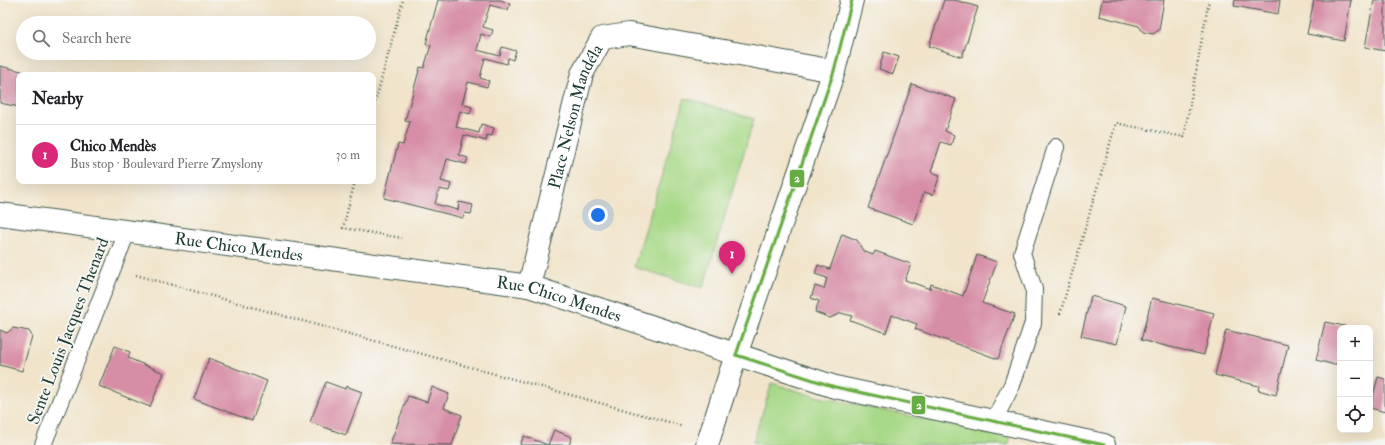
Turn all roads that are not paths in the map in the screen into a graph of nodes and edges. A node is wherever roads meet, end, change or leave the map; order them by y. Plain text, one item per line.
1 (852, 0) edge
2 (834, 71) junction
3 (1056, 147) dead end
4 (0, 214) edge
5 (127, 232) junction
6 (528, 286) junction
7 (736, 355) junction
8 (993, 422) junction
9 (707, 443) edge
10 (43, 445) edge
11 (1104, 445) edge

1 - 2 street
2 - 6 street, Place Nelson Mandéla
2 - 7 street
3 - 8 lane
4 - 5 street, Rue Chico Mendes
5 - 6 street, Rue Chico Mendes
5 - 10 lane, Sente Louis Jacques Thenard
6 - 7 street, Rue Chico Mendes
7 - 8 street, Rue Chico Mendes
7 - 9 street
8 - 11 street, Rue Chico Mendes

